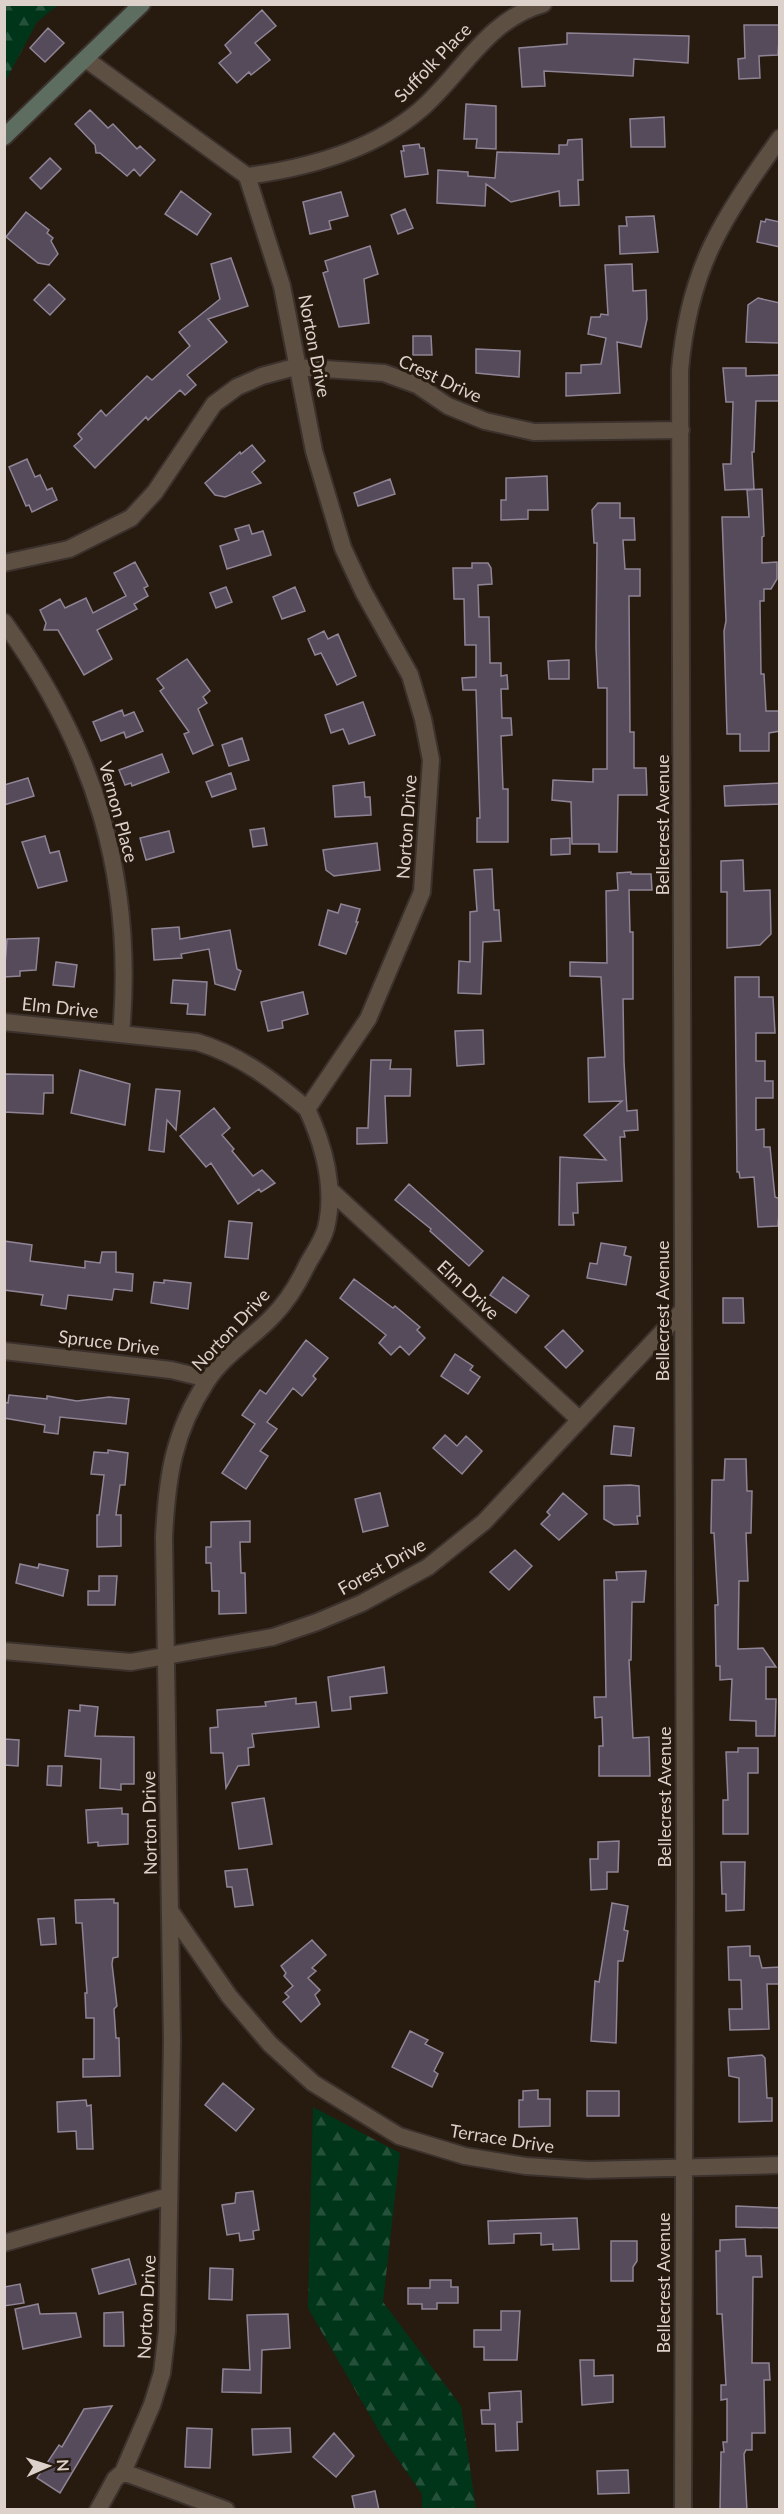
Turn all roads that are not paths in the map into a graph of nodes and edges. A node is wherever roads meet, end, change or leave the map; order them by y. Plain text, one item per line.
1 (142, 4) edge
2 (543, 4) edge
3 (87, 60) junction
4 (4, 137) edge
5 (780, 138) edge
6 (247, 176) junction
7 (296, 367) junction
8 (681, 430) junction
9 (4, 563) edge
10 (4, 622) edge
11 (4, 1022) edge
12 (121, 1034) junction
13 (307, 1109) junction
14 (329, 1189) junction
15 (682, 1311) junction
16 (4, 1351) edge
17 (208, 1379) junction
18 (580, 1420) junction
19 (4, 1651) edge
20 (166, 1656) junction
21 (171, 1912) junction
22 (780, 2165) edge
23 (683, 2167) junction
24 (169, 2196) junction
25 (4, 2243) edge
26 (123, 2472) junction
27 (98, 2510) edge
28 (226, 2510) edge
29 (683, 2510) edge

1 - 3 main road
2 - 6 street, Suffolk Place
3 - 4 main road
3 - 6 street
5 - 8 street, Bellecrest Avenue
6 - 7 street, Norton Drive
7 - 8 street, Crest Drive
7 - 9 street, Crest Drive
7 - 13 street, Norton Drive
8 - 15 street, Bellecrest Avenue
10 - 12 street, Vernon Place
11 - 12 street, Elm Drive
12 - 13 street, Elm Drive
13 - 14 street, Norton Drive
14 - 17 street, Norton Drive
14 - 18 street, Elm Drive
15 - 18 street, Forest Drive
15 - 23 street, Bellecrest Avenue
16 - 17 street, Spruce Drive
17 - 20 street, Norton Drive
18 - 20 street, Forest Drive
19 - 20 street, Forest Drive
20 - 21 street, Norton Drive
21 - 23 street, Terrace Drive
21 - 24 street, Norton Drive
22 - 23 street, Terrace Drive
23 - 29 street, Bellecrest Avenue
24 - 25 street
24 - 26 street, Norton Drive
26 - 27 street, Norton Drive
26 - 28 street

